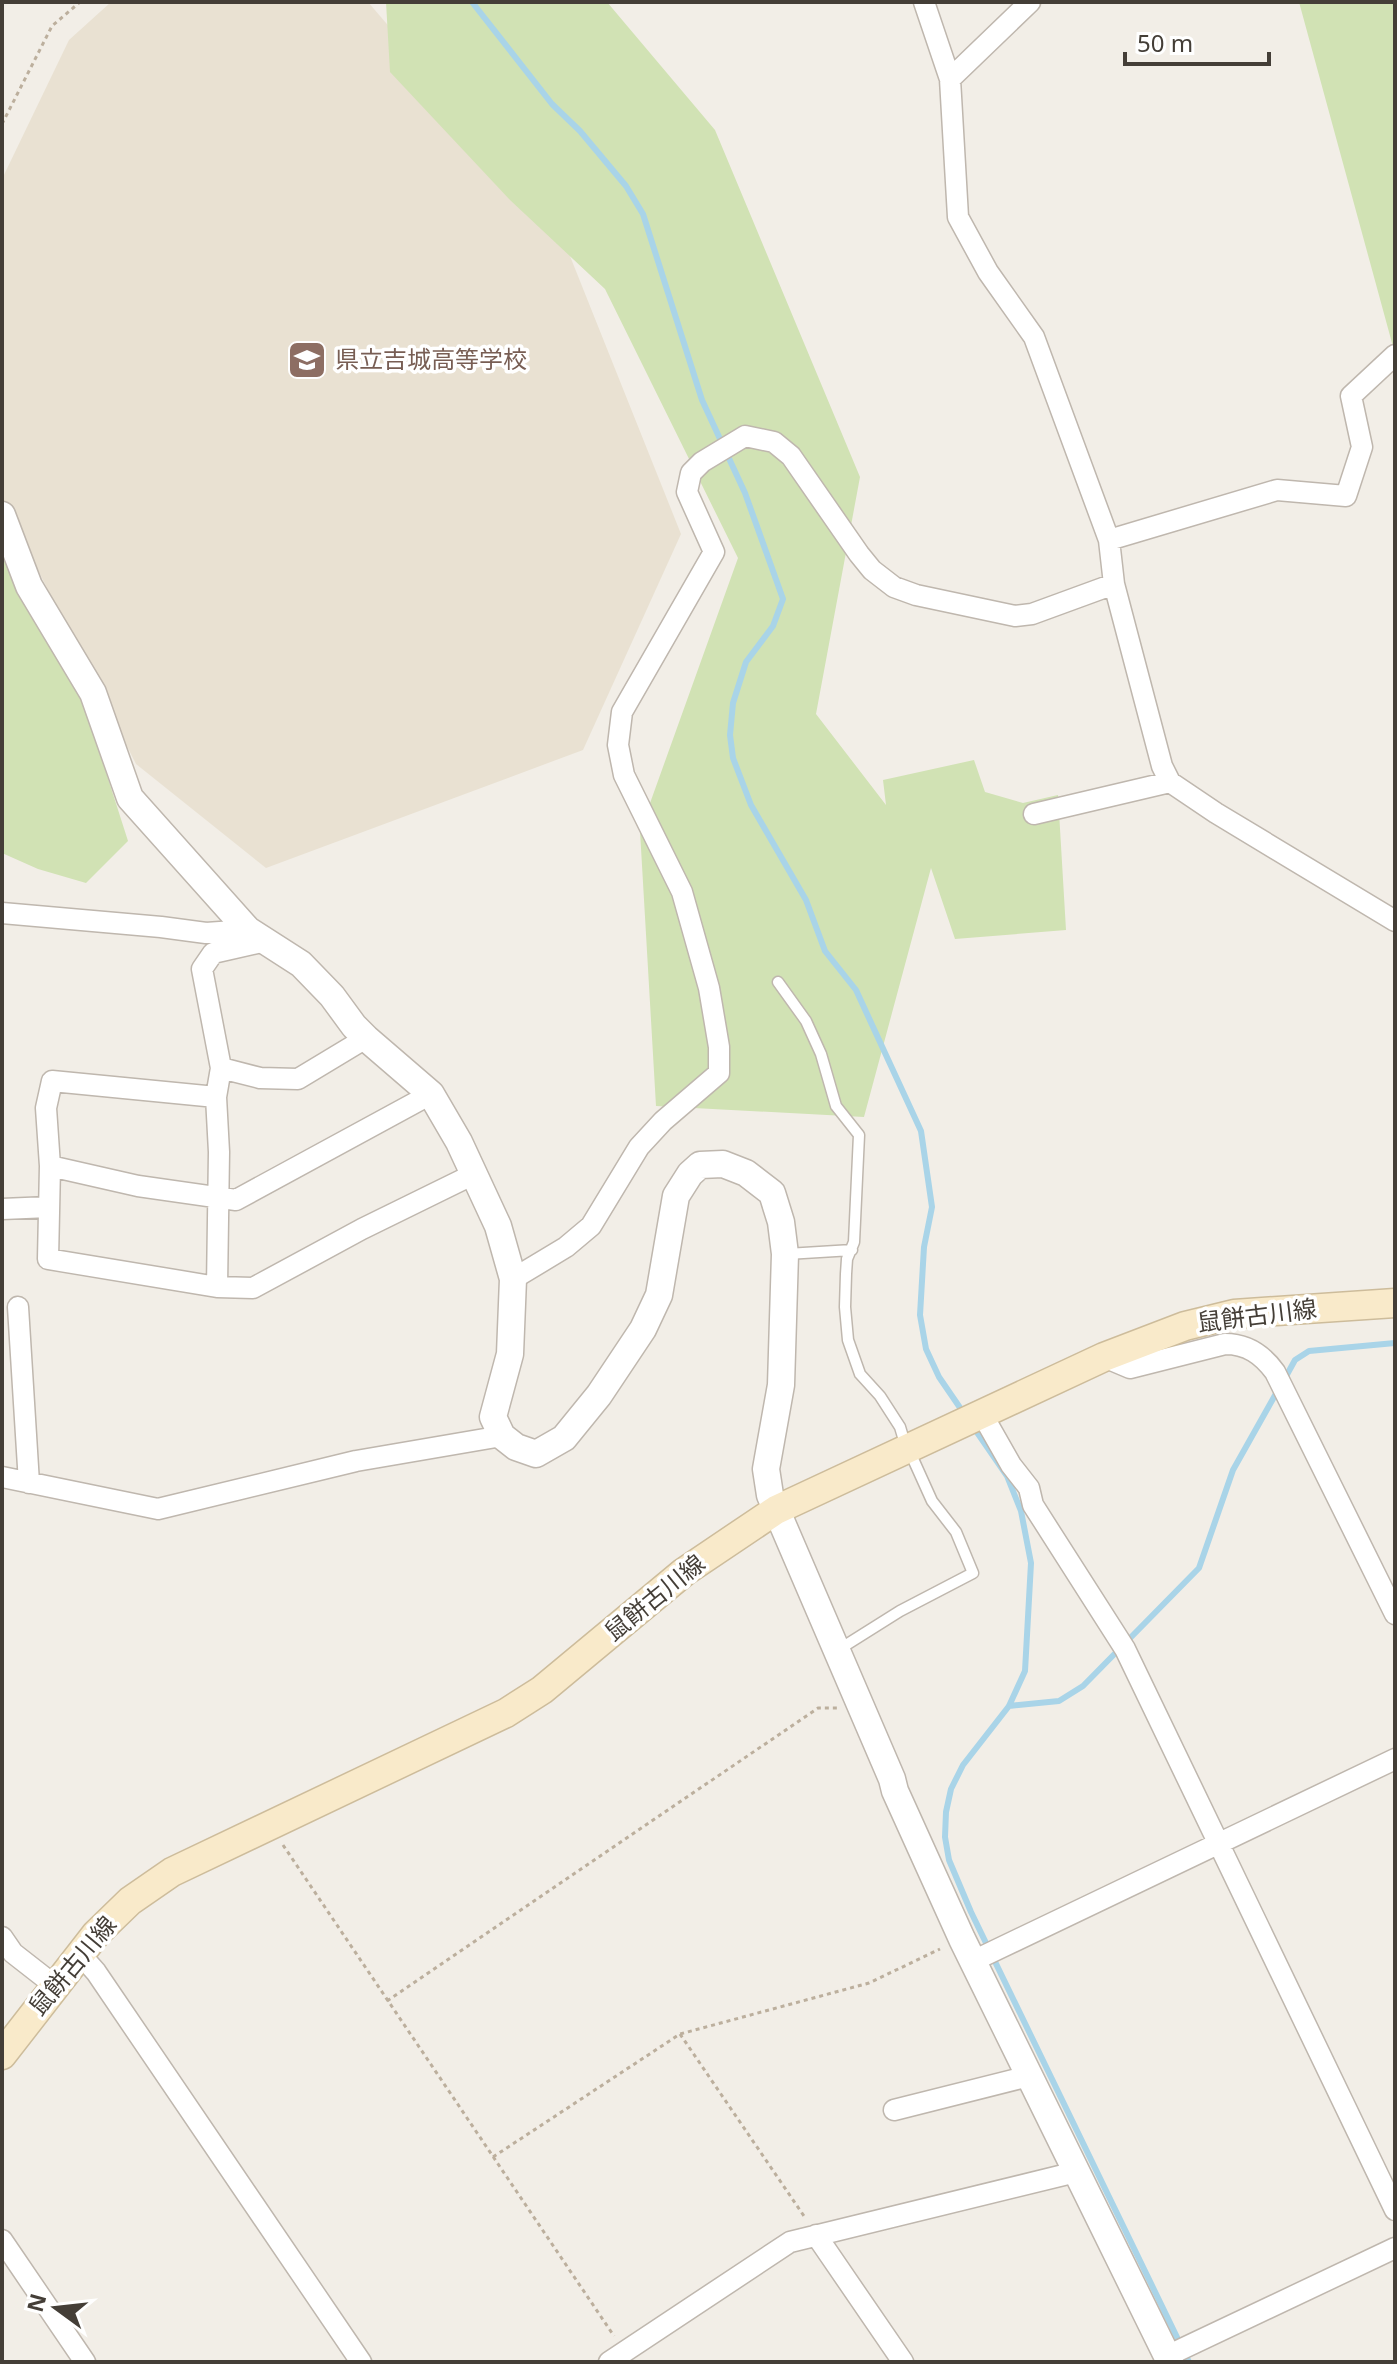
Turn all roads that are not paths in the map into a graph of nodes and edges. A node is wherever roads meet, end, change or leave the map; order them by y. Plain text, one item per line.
1 (924, 2) edge
2 (1030, 2) edge
3 (950, 79) junction
4 (1395, 355) edge
5 (2, 515) edge
6 (1109, 540) junction
7 (1114, 584) junction
8 (1170, 782) junction
9 (1034, 814) dead end
10 (2, 913) edge
11 (1395, 921) edge
12 (257, 935) junction
13 (778, 982) dead end
14 (366, 1038) junction
15 (221, 1068) junction
16 (431, 1094) junction
17 (216, 1097) junction
18 (50, 1166) junction
19 (474, 1174) junction
20 (216, 1198) junction
21 (49, 1207) junction
22 (2, 1209) edge
23 (852, 1250) junction
24 (785, 1254) junction
25 (513, 1279) junction
26 (217, 1287) junction
27 (1395, 1303) edge
28 (18, 1307) dead end
29 (1104, 1357) junction
30 (974, 1418) junction
31 (502, 1436) junction
32 (906, 1443) junction
33 (2, 1477) edge
34 (29, 1483) junction
35 (776, 1510) junction
36 (1395, 1614) edge
37 (837, 1652) junction
38 (1395, 1759) edge
39 (1219, 1843) junction
40 (2, 1937) edge
41 (979, 1951) junction
42 (80, 1954) junction
43 (54, 1985) junction
44 (2, 2055) edge
45 (1029, 2076) junction
46 (894, 2110) dead end
47 (1076, 2172) junction
48 (1395, 2210) edge
49 (816, 2235) junction
50 (2, 2240) edge
51 (1395, 2248) edge
52 (1176, 2354) edge
53 (617, 2357) edge
54 (85, 2362) edge
55 (361, 2362) edge
56 (903, 2362) edge

1 - 3 street
2 - 3 street
3 - 6 street
4 - 6 street
5 - 12 street
6 - 7 street
7 - 8 street
7 - 25 street
8 - 9 street
8 - 11 street
10 - 12 street
12 - 14 street
12 - 15 street
13 - 23 lane
14 - 15 street
14 - 16 street
15 - 17 street
16 - 19 street
16 - 20 street
17 - 18 street
17 - 20 street
18 - 20 street
18 - 21 street
19 - 25 street
19 - 26 street
20 - 26 street
21 - 22 street
21 - 26 street
23 - 24 lane
23 - 32 lane
24 - 31 street
24 - 35 street
25 - 31 street
27 - 29 main road, 鼠餅古川線
28 - 34 street
29 - 30 main road, 鼠餅古川線
29 - 36 street
30 - 32 main road, 鼠餅古川線
30 - 39 street
31 - 34 street
32 - 35 main road, 鼠餅古川線
32 - 37 lane
33 - 34 street
35 - 37 street
35 - 42 main road, 鼠餅古川線
37 - 41 street
38 - 39 street
39 - 41 street
39 - 48 street
40 - 43 street
41 - 45 street
42 - 43 main road, 鼠餅古川線
42 - 55 street
43 - 44 main road, 鼠餅古川線
45 - 46 street
45 - 47 street
47 - 49 street
47 - 52 street
49 - 53 street
49 - 56 street
50 - 54 street
51 - 52 street

